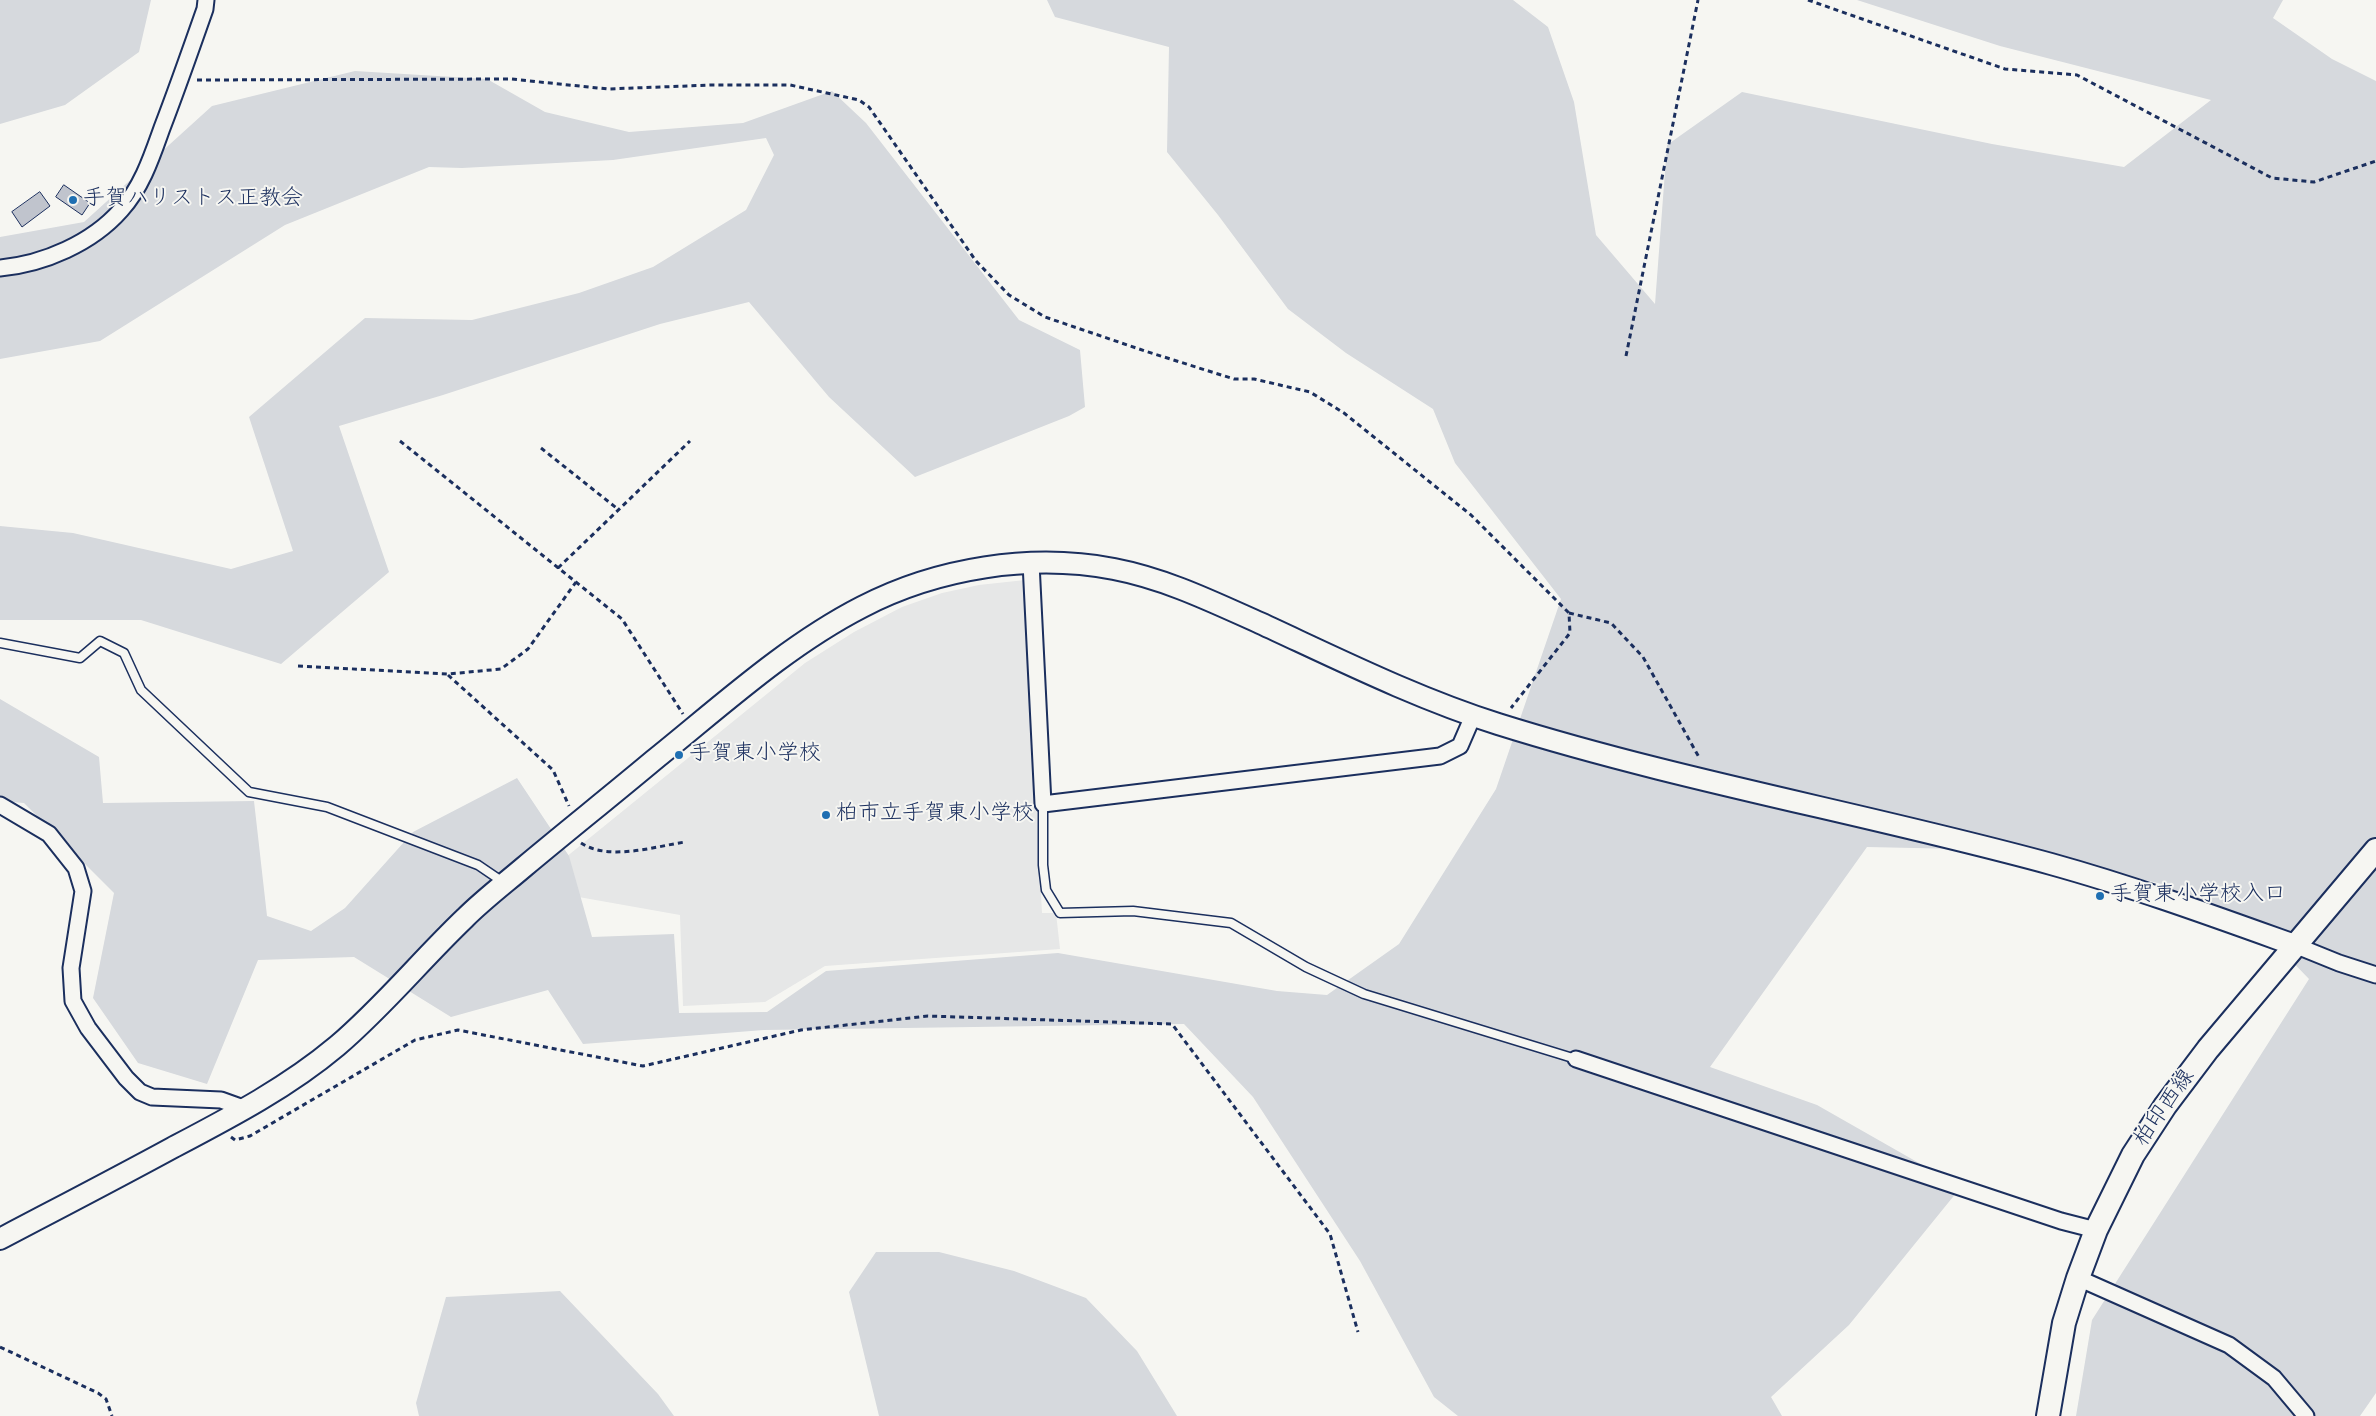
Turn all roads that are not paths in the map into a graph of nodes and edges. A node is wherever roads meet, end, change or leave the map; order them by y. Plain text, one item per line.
1 (206, 0) edge
2 (0, 268) edge
3 (1031, 563) junction
4 (0, 643) edge
5 (1473, 716) junction
6 (1043, 804) junction
7 (0, 805) edge
8 (2376, 850) edge
9 (505, 883) junction
10 (2297, 946) junction
11 (2376, 975) edge
12 (1576, 1059) joint
13 (246, 1109) junction
14 (2096, 1230) junction
15 (0, 1239) edge
16 (2078, 1278) junction
17 (2048, 1416) edge
18 (2306, 1416) edge

1 - 2 street
3 - 5 street
3 - 6 street
3 - 9 street
4 - 9 lane
5 - 6 street
5 - 10 street
6 - 12 lane
7 - 13 street
8 - 10 main road, 柏印西線
9 - 13 street
10 - 11 street
10 - 14 main road, 柏印西線
12 - 14 street
13 - 15 street
14 - 16 main road, 柏印西線
16 - 17 main road, 柏印西線
16 - 18 street

